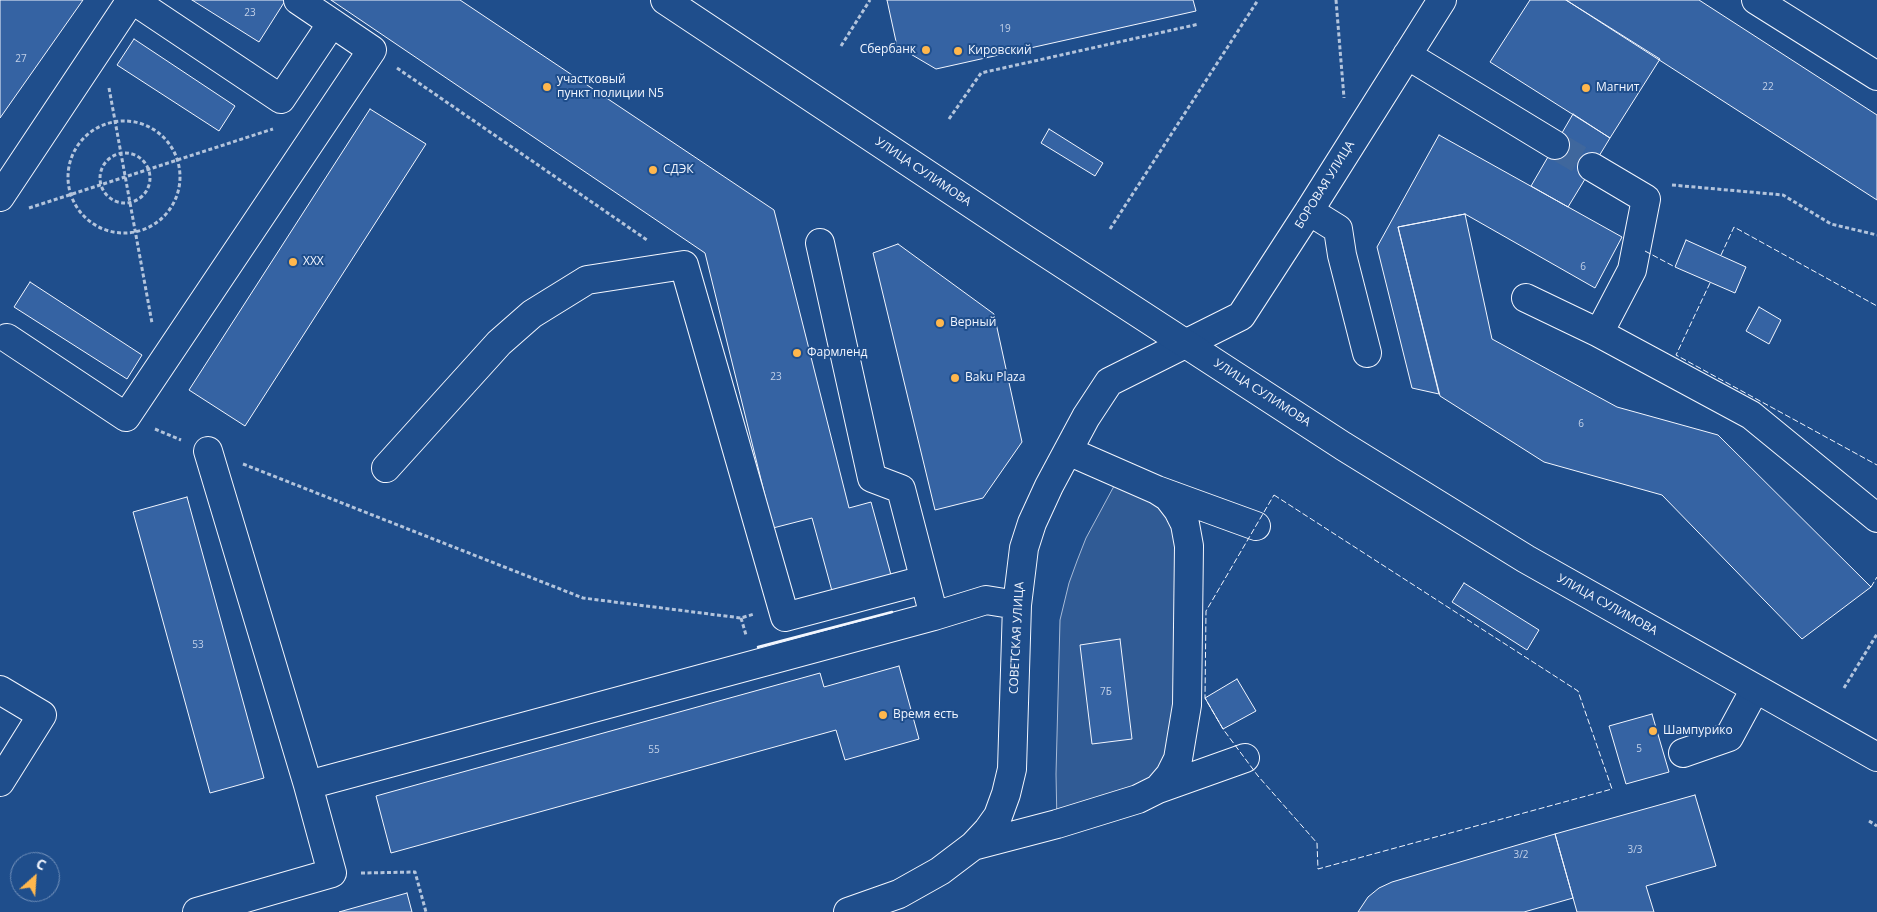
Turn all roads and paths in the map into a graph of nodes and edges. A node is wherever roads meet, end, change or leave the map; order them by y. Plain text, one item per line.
1 (132, 0) edge
2 (298, 0) edge
3 (665, 0) edge
4 (870, 0) edge
5 (1258, 0) edge
6 (1336, 0) edge
7 (1442, 0) edge
8 (1756, 0) edge
9 (332, 23) junction
10 (1200, 24) dead end
11 (100, 46) junction
12 (841, 46) dead end
13 (372, 50) junction
14 (1407, 55) junction
15 (1877, 76) edge
16 (1345, 103) dead end
17 (949, 119) dead end
18 (116, 121) junction
19 (278, 127) dead end
20 (1555, 145) tunnel mouth
21 (122, 153) junction
22 (178, 160) junction
23 (1592, 166) tunnel mouth
24 (148, 170) junction
25 (126, 177) junction
26 (101, 185) junction
27 (71, 195) junction
28 (0, 197) edge
29 (1646, 200) junction
30 (131, 202) junction
31 (27, 209) dead end
32 (1309, 211) junction
33 (1110, 229) dead end
34 (136, 232) junction
35 (1877, 235) edge
36 (820, 243) dead end
37 (684, 265) junction
38 (1526, 298) dead end
39 (1599, 333) junction
40 (7, 338) dead end
41 (1184, 343) junction
42 (1367, 353) dead end
43 (160, 367) junction
44 (126, 417) junction
45 (208, 451) junction
46 (1068, 451) junction
47 (386, 468) dead end
48 (1157, 490) junction
49 (1877, 518) edge
50 (1256, 526) dead end
51 (924, 580) junction
52 (1017, 605) junction
53 (934, 616) junction
54 (741, 618) dead end
55 (1877, 634) edge
56 (1844, 688) dead end
57 (1756, 689) junction
58 (0, 690) edge
59 (1683, 753) dead end
60 (1877, 757) edge
61 (1246, 758) dead end
62 (0, 782) edge
63 (308, 785) junction
64 (1158, 789) junction
65 (1869, 821) dead end
66 (1877, 826) edge
67 (973, 846) junction
68 (332, 873) junction
69 (863, 910) edge
70 (197, 912) edge
71 (426, 912) edge

1 - 9 main road
1 - 11 main road
2 - 9 main road
3 - 41 main road, УЛИЦА СУЛИМОВА
4 - 12 path
5 - 33 path
6 - 16 path
7 - 14 main road, БОРОВАЯ УЛИЦА
8 - 15 main road
9 - 13 main road
10 - 17 path
11 - 18 path
11 - 28 main road
13 - 37 path
13 - 43 main road
14 - 20 main road
14 - 32 main road, БОРОВАЯ УЛИЦА
18 - 21 path
18 - 22 path
18 - 27 path
19 - 22 path
21 - 24 path
21 - 25 path
21 - 26 path
22 - 24 path
22 - 34 path
23 - 29 main road
24 - 25 path
24 - 30 path
25 - 26 path
25 - 30 path
26 - 27 path
26 - 30 path
27 - 31 path
27 - 34 path
29 - 35 path
29 - 39 main road
30 - 34 path
32 - 41 main road, БОРОВАЯ УЛИЦА
32 - 42 main road
34 - 43 path
36 - 51 main road
37 - 47 main road
37 - 51 main road
38 - 39 main road
39 - 49 main road
40 - 44 main road
41 - 46 main road, СОВЕТСКАЯ УЛИЦА
41 - 57 main road, УЛИЦА СУЛИМОВА
43 - 44 main road
44 - 45 path
45 - 54 path
45 - 63 main road
46 - 48 main road
46 - 52 main road, СОВЕТСКАЯ УЛИЦА
48 - 50 main road
48 - 64 main road
51 - 53 main road
52 - 53 main road
52 - 67 main road, СОВЕТСКАЯ УЛИЦА
53 - 63 main road
55 - 56 path
57 - 59 main road
57 - 60 main road, УЛИЦА СУЛИМОВА
58 - 62 main road
61 - 64 main road
63 - 68 main road
64 - 67 main road
65 - 66 path
67 - 69 main road, СОВЕТСКАЯ УЛИЦА
68 - 70 main road
68 - 71 path

